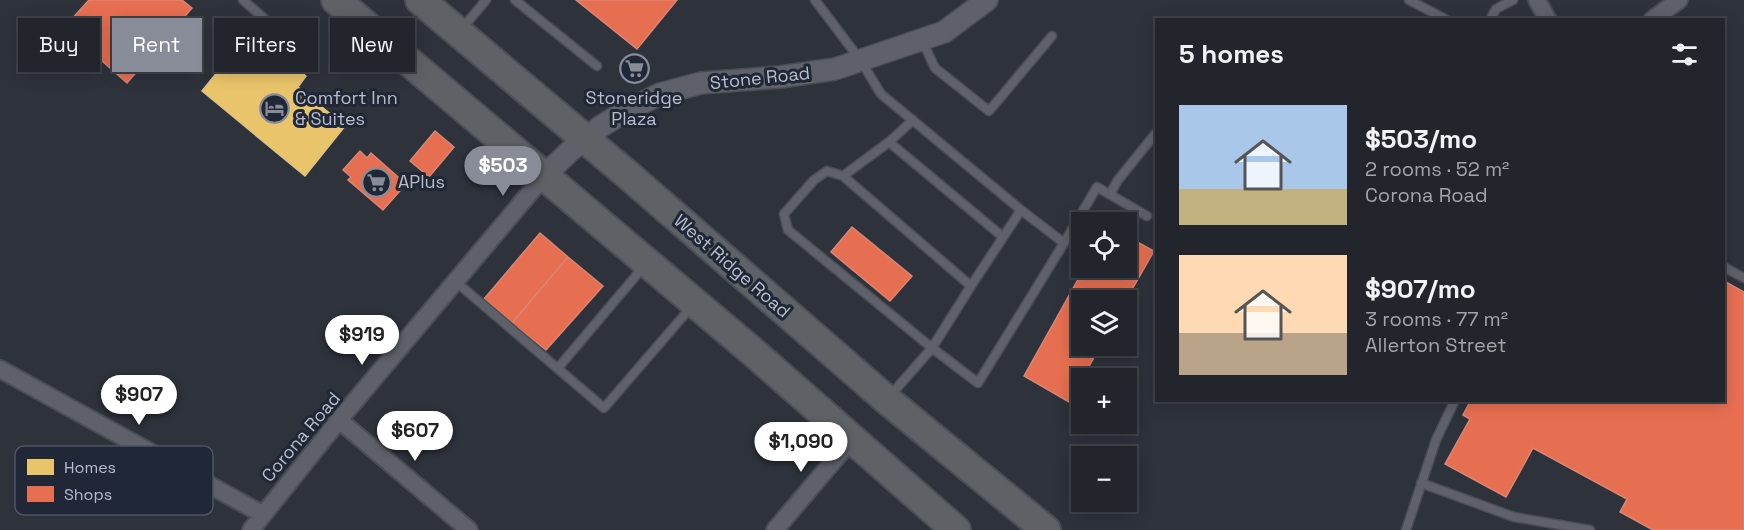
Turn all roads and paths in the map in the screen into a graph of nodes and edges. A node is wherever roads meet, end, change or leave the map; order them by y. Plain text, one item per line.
1 (243, 0) edge
2 (336, 0) edge
3 (420, 0) edge
4 (486, 0) edge
5 (515, 0) edge
6 (814, 0) edge
7 (987, 0) edge
8 (1409, 0) edge
9 (1513, 0) edge
10 (1537, 0) edge
11 (1679, 0) edge
12 (264, 18) edge
13 (1443, 18) edge
14 (1491, 18) edge
15 (1547, 18) edge
16 (1655, 18) edge
17 (459, 32) junction
18 (1052, 36) dead end
19 (922, 40) junction
20 (861, 61) junction
21 (597, 66) dead end
22 (913, 120) junction
23 (1155, 134) edge
24 (585, 138) junction
25 (889, 142) junction
26 (544, 176) junction
27 (843, 176) junction
28 (1110, 194) junction
29 (1021, 210) junction
30 (1147, 216) dead end
31 (1003, 237) junction
32 (1064, 243) junction
33 (647, 262) junction
34 (1725, 268) edge
35 (1744, 278) edge
36 (455, 281) junction
37 (971, 286) junction
38 (694, 303) junction
39 (932, 348) junction
40 (558, 368) junction
41 (0, 369) edge
42 (887, 400) junction
43 (1454, 402) edge
44 (339, 420) junction
45 (852, 439) junction
46 (139, 446) edge
47 (1420, 483) junction
48 (213, 487) edge
49 (262, 514) junction
50 (1561, 527) edge
51 (251, 530) edge
52 (469, 530) edge
53 (775, 530) edge
54 (956, 530) edge
55 (1046, 530) edge
56 (1406, 530) edge
57 (1590, 530) edge

1 - 12 lane
2 - 26 highway
3 - 17 highway, West Ridge Road
4 - 17 lane
5 - 21 lane
6 - 20 lane
7 - 19 street, Stone Road
8 - 13 lane
9 - 14 lane
10 - 15 street
11 - 16 street
17 - 24 highway, West Ridge Road
18 - 19 lane
19 - 20 street, Stone Road
20 - 22 lane
20 - 24 street, Stone Road
22 - 25 lane
22 - 29 lane
23 - 28 lane
24 - 26 street, Stone Road
24 - 42 highway, West Ridge Road
25 - 27 lane
25 - 31 lane
26 - 33 highway
26 - 36 street, Corona Road
27 - 37 lane
27 - 39 lane
28 - 30 lane
28 - 32 lane
29 - 31 lane
29 - 32 lane
31 - 37 lane
32 - 39 lane
33 - 38 highway
33 - 40 lane
34 - 35 lane
36 - 40 lane
36 - 44 street, Corona Road
37 - 39 lane
38 - 40 lane
38 - 45 highway
39 - 42 lane
41 - 46 street
42 - 55 highway, West Ridge Road
43 - 47 lane
44 - 49 street, Corona Road
44 - 52 street
45 - 53 street
45 - 54 highway
47 - 50 lane
47 - 56 lane
48 - 49 street
49 - 51 street, Corona Road
50 - 57 lane

